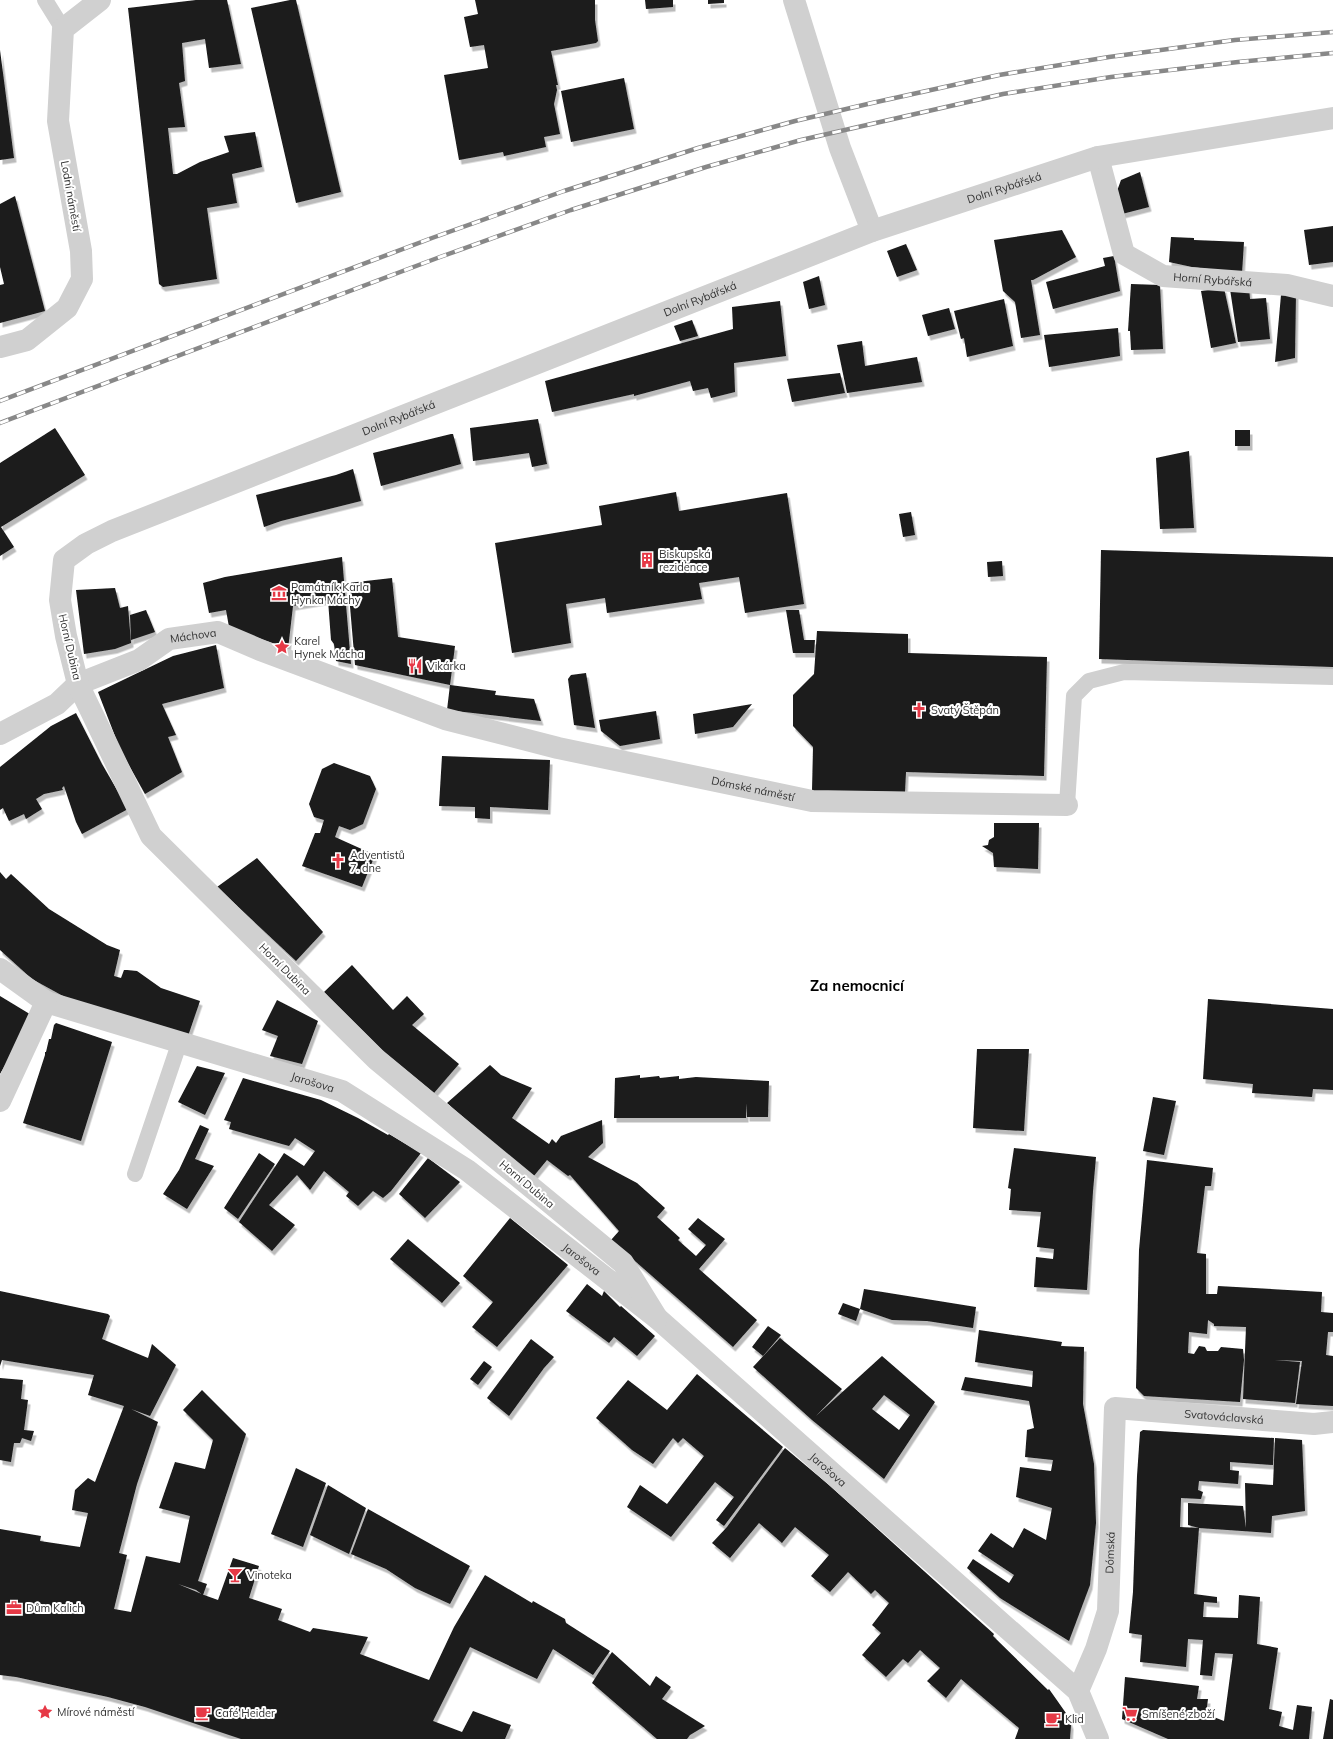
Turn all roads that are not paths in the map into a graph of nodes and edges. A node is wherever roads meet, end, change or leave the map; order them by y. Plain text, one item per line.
1 (45, 0) edge
2 (100, 0) edge
3 (794, 0) edge
4 (62, 29) junction
5 (1333, 118) edge
6 (1098, 157) junction
7 (872, 230) junction
8 (1333, 296) edge
9 (0, 346) edge
10 (86, 544) joint
11 (1333, 677) edge
12 (78, 684) junction
13 (445, 719) joint
14 (0, 734) edge
15 (1067, 805) joint
16 (0, 969) edge
17 (46, 1002) junction
18 (180, 1041) junction
19 (0, 1101) edge
20 (135, 1174) dead end
21 (657, 1318) junction
22 (1115, 1408) joint
23 (1333, 1422) edge
24 (1078, 1691) junction
25 (1098, 1739) edge

1 - 4 lane
2 - 4 street
3 - 7 street
4 - 9 street, Lodní náměstí
5 - 6 street, Dolní Rybářská
6 - 7 street, Dolní Rybářská
6 - 8 street, Horní Rybářská
7 - 10 street, Dolní Rybářská
10 - 12 street, Horní Dubina
11 - 15 lane
12 - 13 street, Máchova
12 - 14 street, Máchova
12 - 21 street, Horní Dubina
13 - 15 street, Dómské náměstí
16 - 17 street, Jarošova
17 - 18 street, Jarošova
17 - 19 street
18 - 20 lane
18 - 21 street, Jarošova
21 - 24 street, Jarošova
22 - 23 street, Svatováclavská
22 - 24 street, Dómská
24 - 25 street

